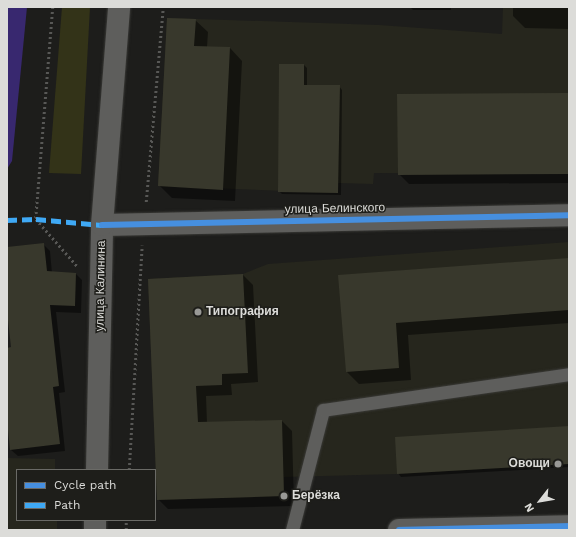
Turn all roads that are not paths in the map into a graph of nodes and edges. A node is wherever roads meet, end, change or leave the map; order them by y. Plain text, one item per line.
1 (119, 7) edge
2 (569, 215) edge
3 (102, 225) junction
4 (569, 374) edge
5 (97, 469) edge
6 (569, 526) edge
7 (292, 530) edge
8 (399, 530) edge

1 - 3 street, улица Калинина
2 - 3 street, улица Белинского
3 - 5 street, улица Калинина
4 - 7 lane
6 - 8 street

